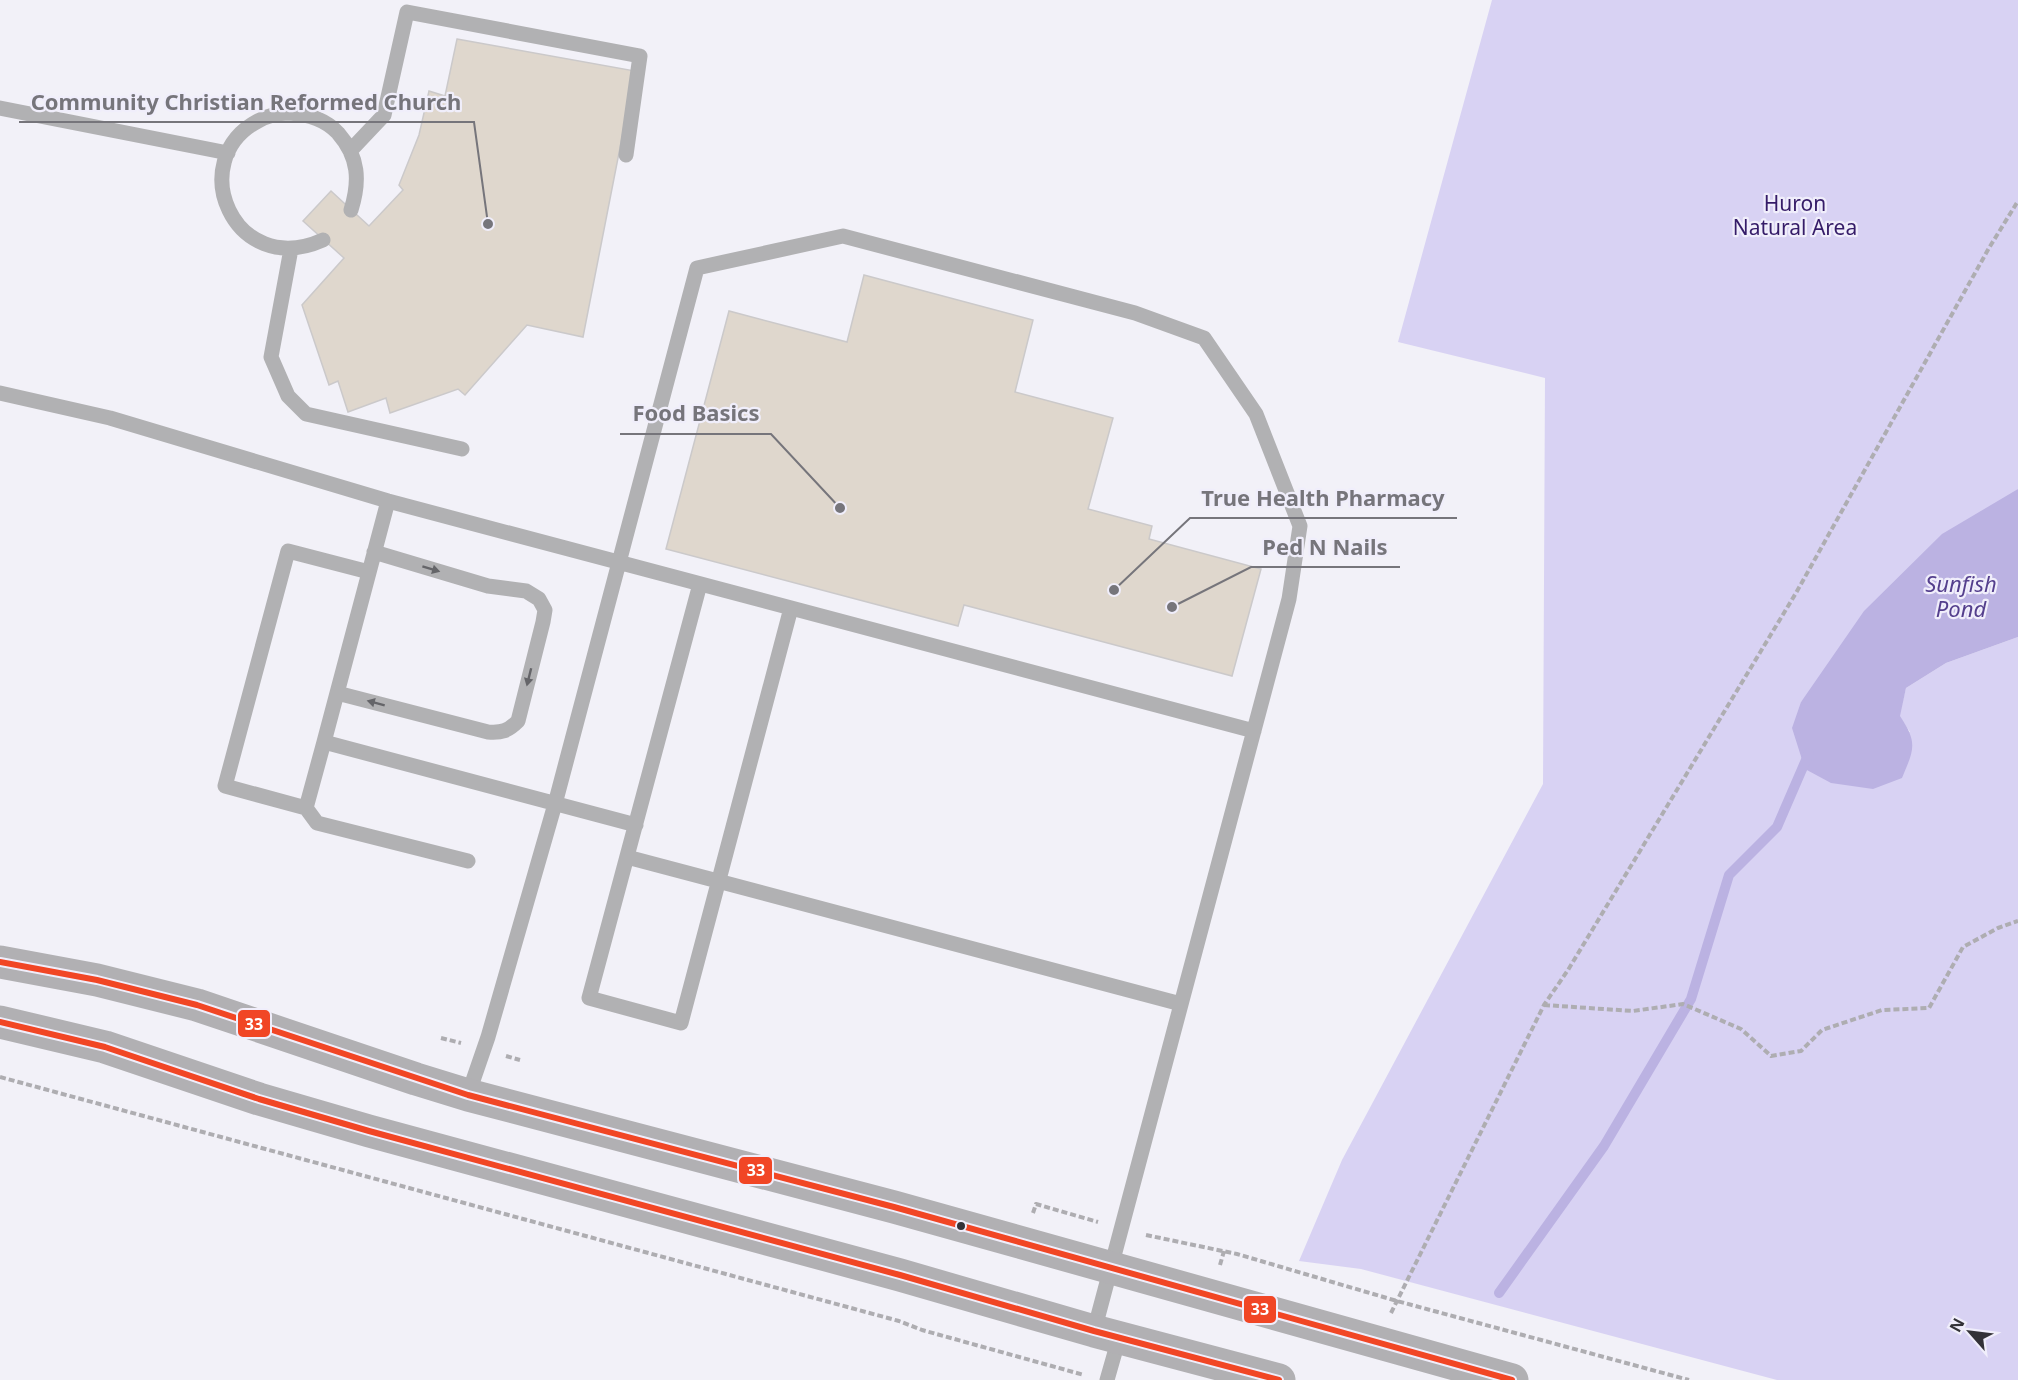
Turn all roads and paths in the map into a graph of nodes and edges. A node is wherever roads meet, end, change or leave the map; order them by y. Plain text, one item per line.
1 (0, 108) edge
2 (350, 151) junction
3 (228, 153) junction
4 (626, 155) dead end
5 (2018, 201) edge
6 (351, 210) dead end
7 (323, 240) dead end
8 (291, 249) junction
9 (0, 393) edge
10 (462, 449) dead end
11 (388, 501) junction
12 (375, 552) junction
13 (619, 562) junction
14 (369, 572) junction
15 (700, 584) junction
16 (791, 608) junction
17 (338, 693) junction
18 (1254, 731) junction
19 (324, 742) junction
20 (555, 804) junction
21 (306, 808) junction
22 (636, 825) junction
23 (627, 857) junction
24 (468, 861) dead end
25 (718, 881) junction
26 (2018, 921) edge
27 (0, 962) edge
28 (1181, 1004) junction
29 (1544, 1005) junction
30 (0, 1022) edge
31 (0, 1077) edge
32 (468, 1095) junction
33 (1036, 1204) dead end
34 (1070, 1214) dead end
35 (1166, 1240) dead end
36 (1110, 1269) junction
37 (1396, 1301) junction
38 (1107, 1335) junction
39 (1376, 1343) junction
40 (1091, 1377) dead end
41 (1107, 1380) edge
42 (1279, 1380) edge
43 (1512, 1380) edge
44 (1689, 1380) edge

1 - 3 lane
2 - 3 lane
2 - 4 lane
2 - 6 lane
3 - 8 lane
5 - 29 path
7 - 8 lane
8 - 10 lane
9 - 11 lane
11 - 12 lane
11 - 13 lane
12 - 14 lane
12 -> 17 lane
13 - 15 lane
13 - 18 lane
13 - 20 lane
14 - 17 lane
14 - 21 lane
15 - 16 lane
15 - 22 lane
16 - 18 lane
16 - 25 lane
17 - 19 lane
18 - 28 lane
19 - 20 lane
19 - 21 lane
20 - 22 lane
20 - 32 lane
21 - 24 lane
22 - 23 lane
23 - 25 lane
23 - 25 lane
25 - 28 lane
26 - 29 path
27 - 32 main road
28 - 36 lane
29 - 37 path
30 - 38 main road
31 - 40 path
32 - 36 main road
33 - 34 path
35 - 37 path
36 - 38 lane
36 - 39 main road
37 - 39 path
37 - 44 path
38 - 41 lane
38 - 42 main road
39 - 43 main road

